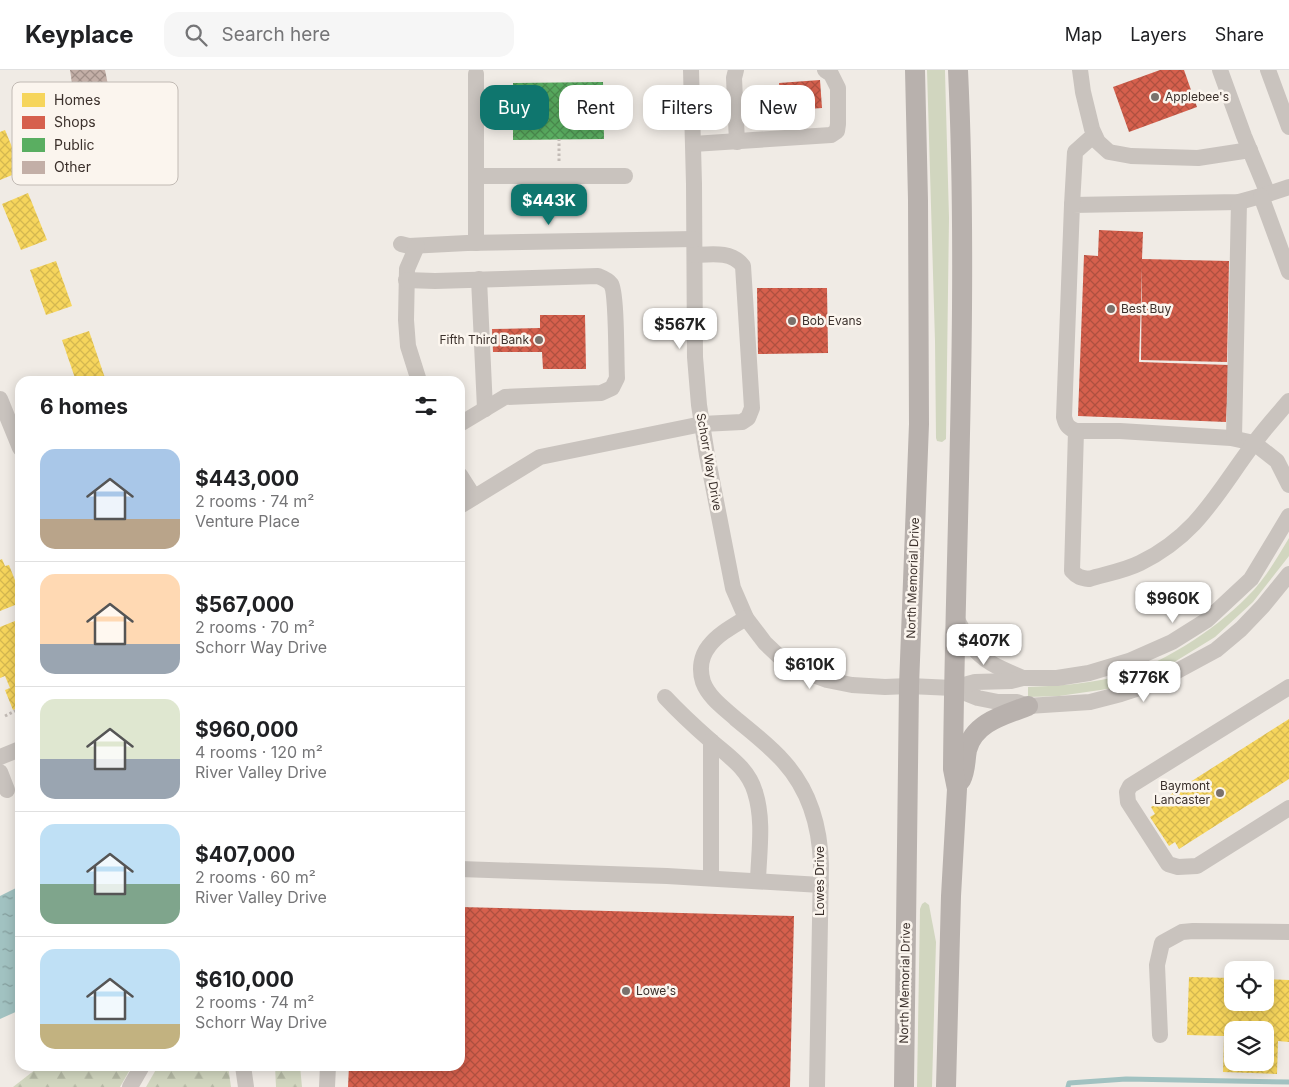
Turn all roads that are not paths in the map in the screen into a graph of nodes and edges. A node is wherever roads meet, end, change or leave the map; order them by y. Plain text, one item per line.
1 (691, 70) edge
2 (737, 70) edge
3 (825, 70) edge
4 (915, 70) edge
5 (958, 70) edge
6 (1080, 70) edge
7 (1220, 70) edge
8 (1268, 70) edge
9 (476, 74) dead end
10 (1285, 103) edge
11 (1289, 127) edge
12 (1094, 135) junction
13 (736, 142) junction
14 (693, 144) junction
15 (1250, 150) junction
16 (477, 176) junction
17 (625, 176) dead end
18 (1289, 187) edge
19 (1264, 195) junction
20 (1238, 202) junction
21 (1072, 205) junction
22 (476, 243) junction
23 (401, 244) dead end
24 (418, 246) junction
25 (695, 247) junction
26 (1289, 272) edge
27 (479, 279) junction
28 (406, 280) junction
29 (417, 376) edge
30 (0, 400) edge
31 (1289, 401) edge
32 (486, 409) junction
33 (465, 421) edge
34 (702, 424) junction
35 (1076, 432) junction
36 (15, 436) edge
37 (1234, 438) junction
38 (1254, 443) junction
39 (1283, 462) edge
40 (465, 483) edge
41 (1289, 485) edge
42 (474, 497) junction
43 (465, 503) edge
44 (1289, 516) edge
45 (1289, 575) edge
46 (955, 616) junction
47 (746, 618) junction
48 (1023, 678) junction
49 (909, 686) junction
50 (1289, 687) edge
51 (953, 688) junction
52 (665, 697) dead end
53 (1028, 706) junction
54 (711, 741) junction
55 (15, 751) edge
56 (0, 757) edge
57 (0, 772) edge
58 (957, 789) junction
59 (7, 790) dead end
60 (1289, 808) edge
61 (465, 869) edge
62 (711, 878) junction
63 (758, 880) junction
64 (821, 885) junction
65 (1289, 932) edge
66 (1160, 1035) dead end
67 (139, 1071) edge
68 (244, 1071) edge
69 (328, 1071) edge
70 (130, 1087) edge
71 (246, 1087) edge
72 (328, 1087) edge
73 (817, 1087) edge
74 (904, 1087) edge
75 (946, 1087) edge

1 - 14 street, Schorr Way Drive
2 - 13 street
3 - 13 street
4 - 49 main road, North Memorial Drive
5 - 46 main road
6 - 12 street
7 - 15 street
8 - 10 street
9 - 16 street
10 - 11 street
12 - 15 street
12 - 21 street
13 - 14 street
14 - 25 street, Schorr Way Drive
15 - 19 street
16 - 17 street
16 - 22 street
18 - 19 street
19 - 20 street
19 - 26 street
20 - 21 street
20 - 37 street
21 - 35 street
22 - 24 street
22 - 25 street
23 - 24 street
24 - 28 street
25 - 34 street, Schorr Way Drive
25 - 34 street
27 - 28 street
27 - 32 street
27 - 32 street
28 - 29 street
30 - 36 street
31 - 38 street
32 - 33 street
34 - 42 street
34 - 47 street, Schorr Way Drive
35 - 37 street
35 - 38 street
37 - 38 street
38 - 39 street
39 - 41 street
40 - 42 street
42 - 43 street
44 - 48 street
45 - 53 street
46 - 48 street
46 - 51 main road
47 - 49 street, Schorr Way Drive
47 - 64 street, Lowes Drive
48 - 51 street
49 - 51 street, Schorr Way Drive
49 - 74 main road, North Memorial Drive
50 - 60 street
51 - 53 street
51 - 58 main road
52 - 54 street
53 - 58 main road
54 - 62 street
54 - 63 street
55 - 56 street
57 - 59 street
58 - 75 main road
61 - 62 street
62 - 63 street
63 - 64 street
64 - 73 street, Lowes Drive
65 - 66 street
67 - 70 street
68 - 71 street
69 - 72 street

